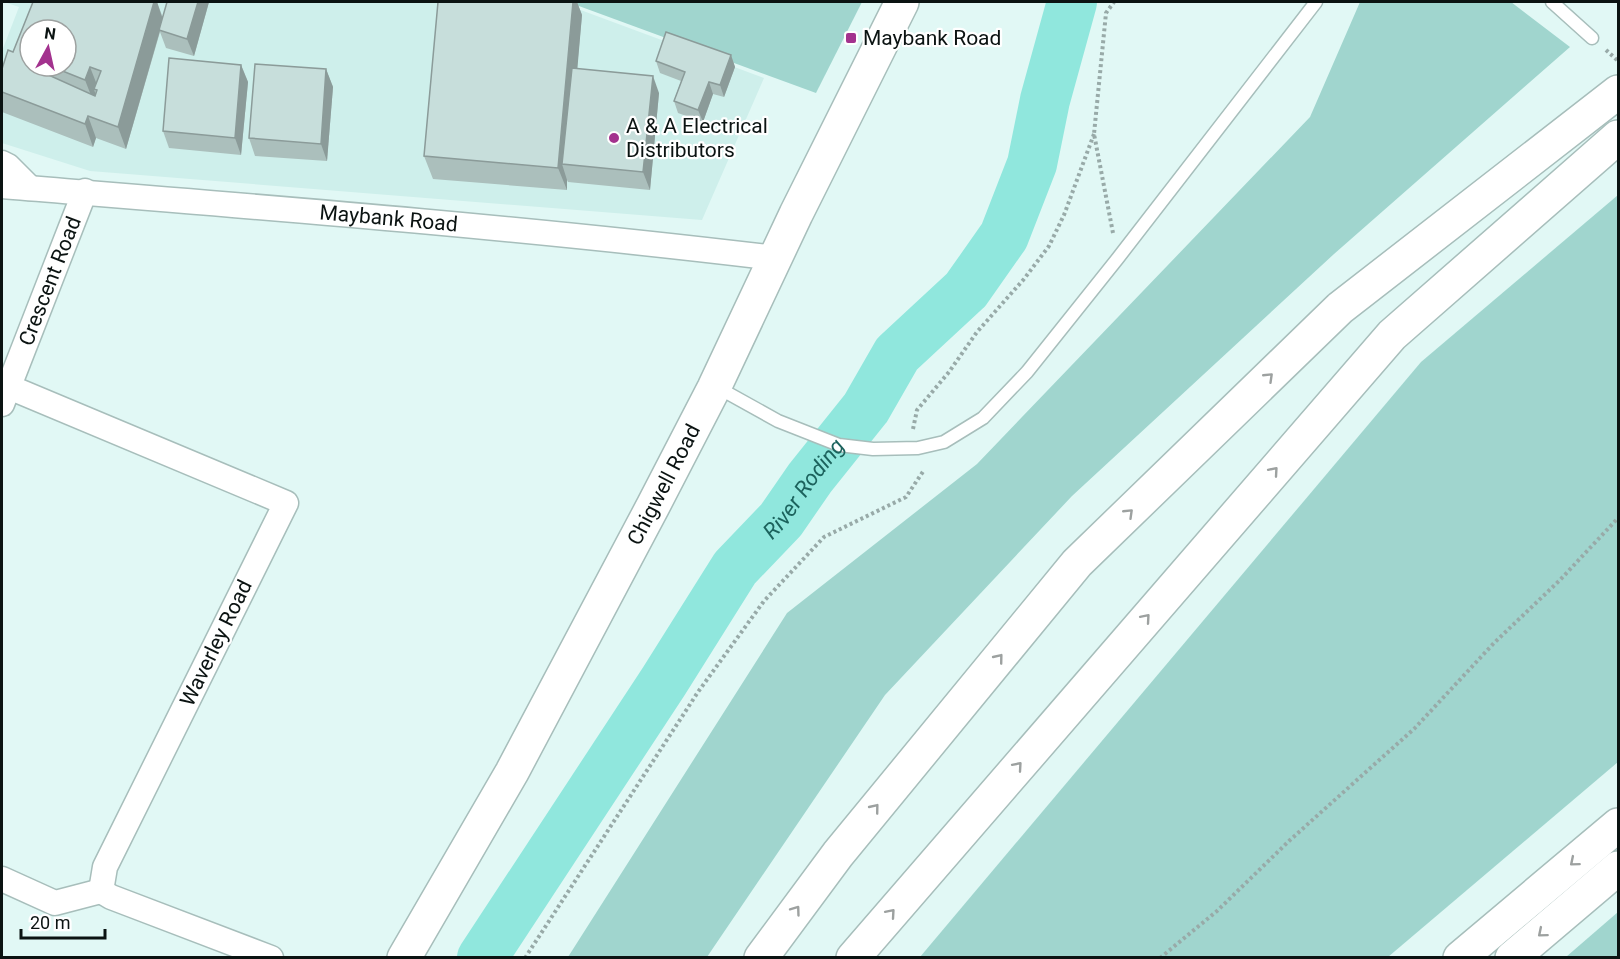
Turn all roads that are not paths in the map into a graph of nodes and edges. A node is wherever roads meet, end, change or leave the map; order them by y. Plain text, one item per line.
1 (902, 2) edge
2 (1317, 2) edge
3 (1552, 2) edge
4 (1592, 38) dead end
5 (1618, 92) edge
6 (1617, 138) edge
7 (2, 163) edge
8 (2, 186) edge
9 (30, 188) junction
10 (85, 191) junction
11 (775, 258) junction
12 (714, 388) junction
13 (5, 395) edge
14 (1618, 825) edge
15 (1618, 868) edge
16 (2, 879) edge
17 (101, 891) junction
18 (1468, 951) edge
19 (271, 957) edge
20 (404, 957) edge
21 (761, 957) edge
22 (852, 957) edge
23 (1512, 957) edge

1 - 11 main road, Chigwell Road
2 - 12 lane
3 - 4 lane
21 -> 5 main road
22 -> 6 main road
7 - 9 street
8 - 9 street, Maybank Road
9 - 10 street, Maybank Road
10 - 11 street, Maybank Road
10 - 13 street, Crescent Road
11 - 12 main road, Chigwell Road
12 - 20 main road, Chigwell Road
13 - 17 street, Waverley Road
14 -> 18 main road
15 -> 23 main road
16 - 17 street
17 - 19 street

